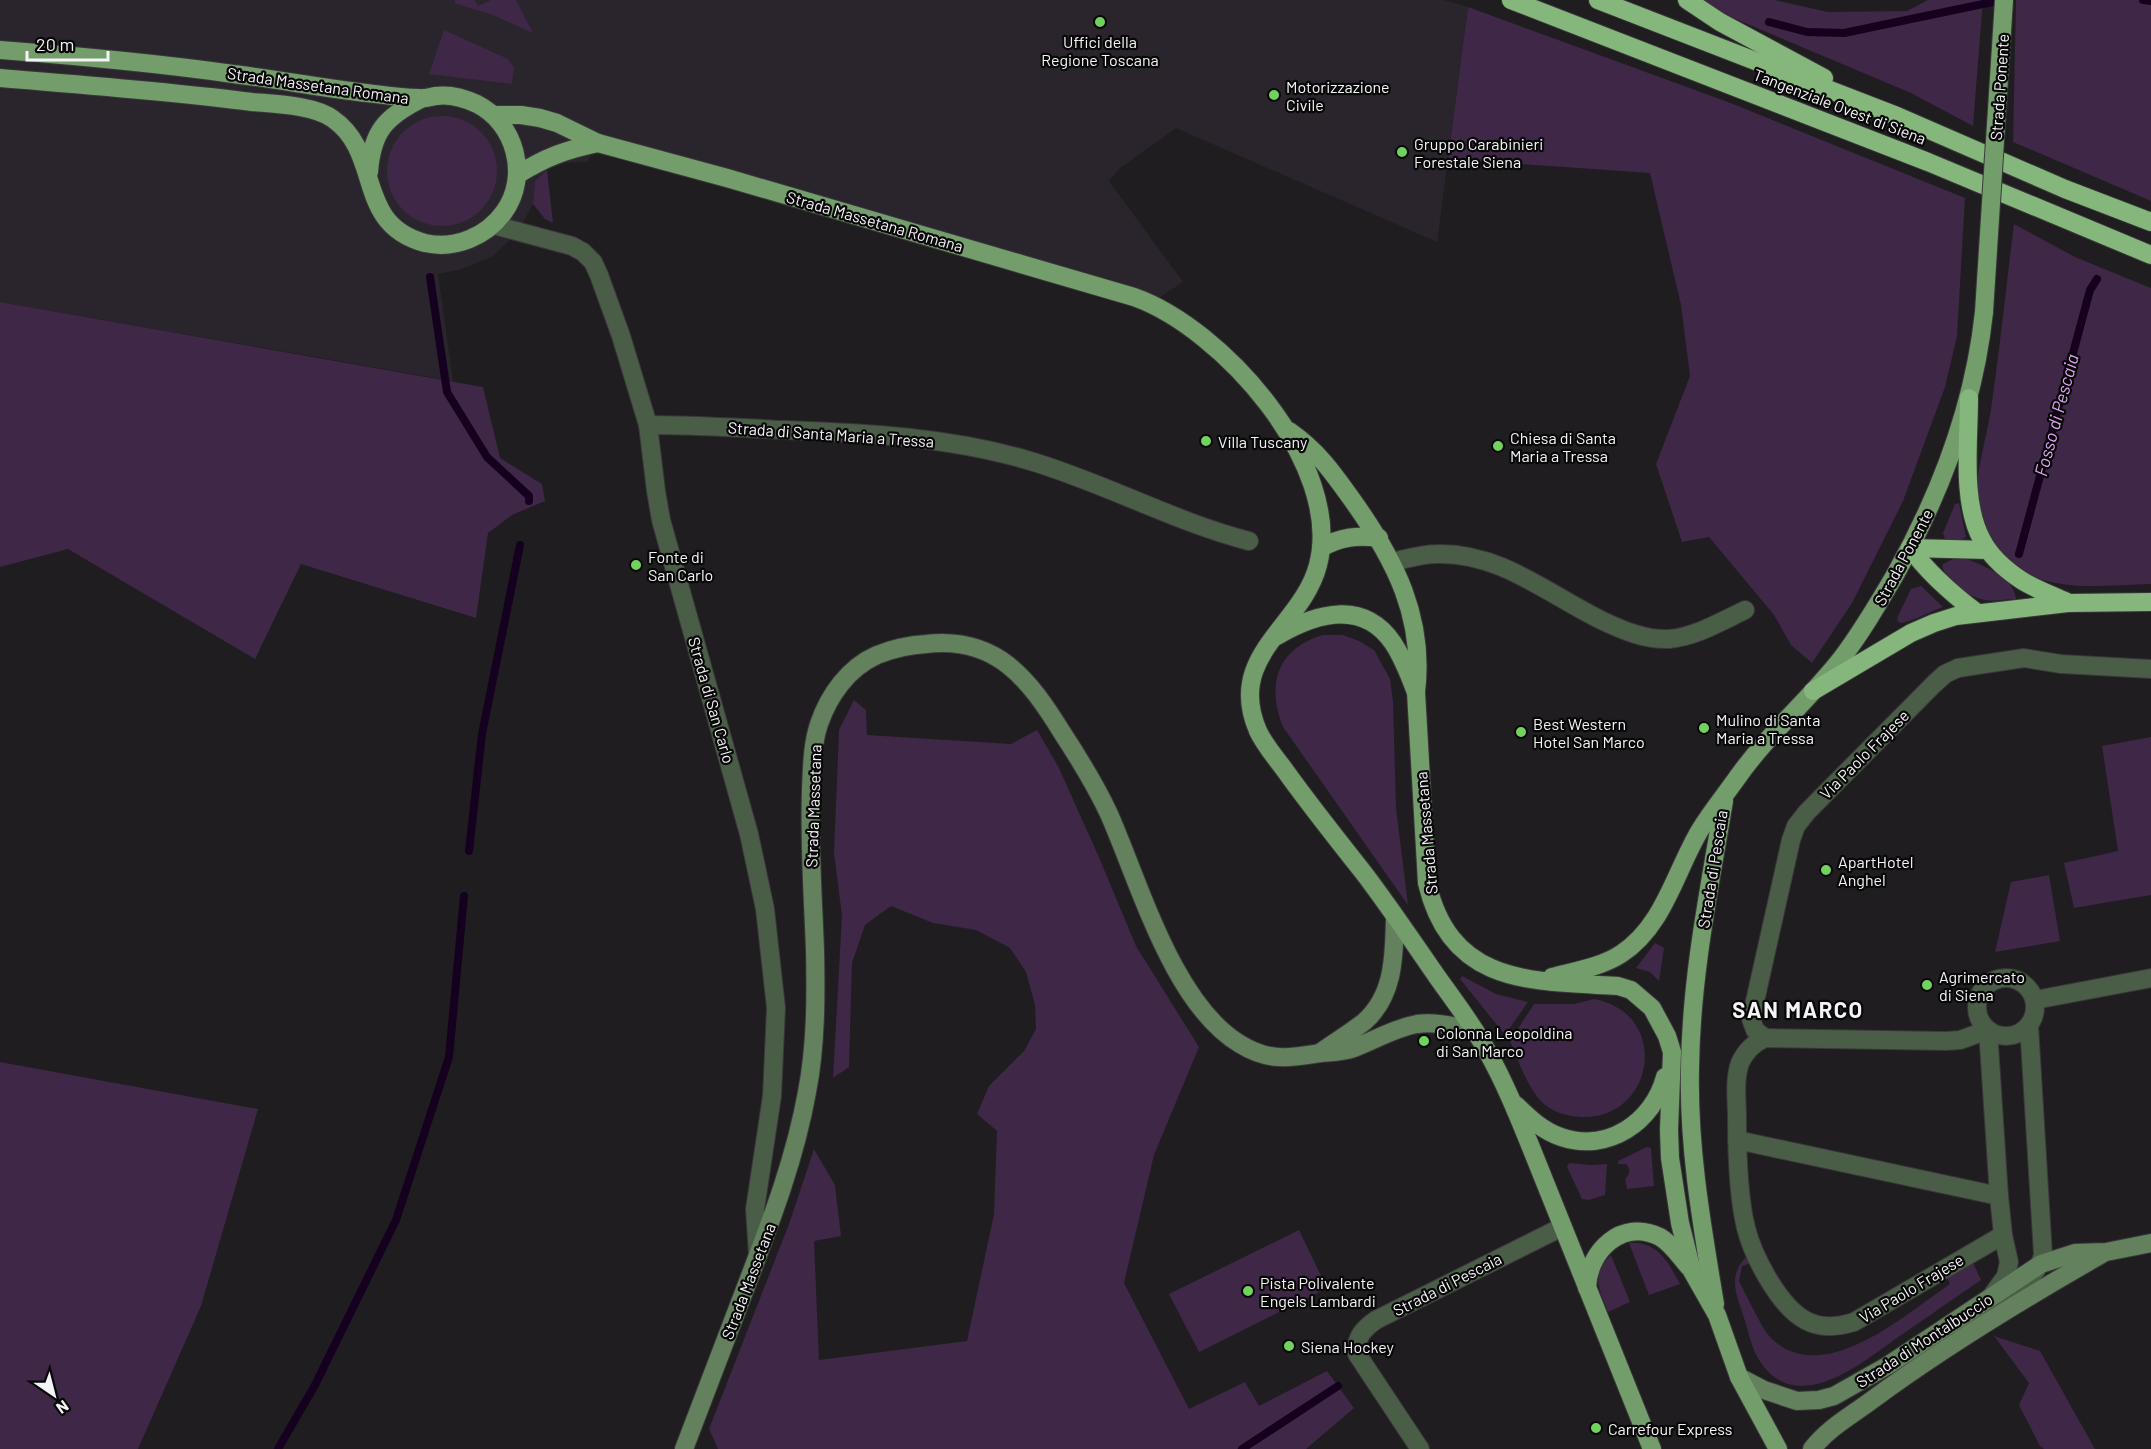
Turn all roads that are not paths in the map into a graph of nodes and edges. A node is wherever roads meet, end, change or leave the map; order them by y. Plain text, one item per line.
1 (1511, 0) edge
2 (1598, 0) edge
3 (1687, 0) edge
4 (2004, 0) edge
5 (0, 50) edge
6 (0, 78) edge
7 (421, 99) junction
8 (494, 115) junction
9 (1897, 116) junction
10 (598, 143) junction
11 (517, 175) junction
12 (368, 177) junction
13 (2151, 222) edge
14 (494, 225) junction
15 (2151, 255) edge
16 (1151, 303) joint
17 (1969, 398) junction
18 (648, 425) junction
19 (1287, 430) junction
20 (1379, 538) junction
21 (1249, 541) dead end
22 (1322, 548) junction
23 (1910, 548) junction
24 (1988, 550) junction
25 (1392, 562) junction
26 (2151, 602) edge
27 (2068, 603) junction
28 (1745, 610) dead end
29 (1976, 612) junction
30 (1269, 641) junction
31 (2151, 669) edge
32 (1813, 691) junction
33 (1416, 692) junction
34 (1724, 797) junction
35 (1395, 916) junction
36 (1695, 977) junction
37 (2151, 978) edge
38 (1542, 980) junction
39 (2035, 1000) junction
40 (2029, 1025) junction
41 (1988, 1030) junction
42 (1475, 1031) junction
43 (1765, 1038) junction
44 (1672, 1052) junction
45 (1319, 1053) junction
46 (1511, 1099) junction
47 (1737, 1140) junction
48 (1999, 1196) junction
49 (2041, 1226) junction
50 (1562, 1227) junction
51 (2003, 1235) junction
52 (2151, 1243) edge
53 (2106, 1252) junction
54 (2075, 1253) junction
55 (758, 1255) junction
56 (2041, 1264) junction
57 (1692, 1271) junction
58 (1587, 1292) junction
59 (1993, 1294) junction
60 (1717, 1315) junction
61 (1906, 1376) junction
62 (1739, 1377) junction
63 (684, 1449) edge
64 (1420, 1449) edge
65 (1652, 1449) edge
66 (1778, 1449) edge
67 (1812, 1449) edge

1 - 15 highway, Tangenziale Ovest di Siena
2 - 9 highway, Tangenziale Ovest di Siena
3 - 9 highway
4 - 17 main road, Strada Ponente, bridge
5 - 7 main road, Strada Massetana Romana
6 - 12 main road, Strada Massetana Romana
7 - 8 main road, Strada Massetana Romana
7 - 12 main road, Strada Massetana Romana
8 - 10 main road, Strada Massetana Romana
8 - 11 main road, Strada Massetana Romana
9 - 13 highway, Tangenziale Ovest di Siena
10 - 11 main road, Strada Massetana Romana
10 - 16 main road, Strada Massetana Romana
11 - 14 main road, Strada Massetana Romana
12 - 14 main road, Strada Massetana Romana
14 - 18 street, Strada di San Carlo
16 - 19 main road, Strada Massetana
17 - 23 main road, Strada Ponente
17 - 24 highway
18 - 21 street, Strada di Santa Maria a Tressa
18 - 55 street, Strada di San Carlo
19 - 20 main road, Strada Massetana
19 - 22 main road, Strada Massetana
20 - 22 main road
20 - 25 main road, Strada Massetana
22 - 30 main road, Strada Massetana
23 - 24 highway
23 - 29 highway
23 - 32 main road, Strada Ponente
24 - 27 highway
25 - 28 street
25 - 33 main road, Strada Massetana
26 - 27 highway
27 - 29 highway
29 - 32 highway
30 - 33 main road, Strada Massetana
30 - 35 main road, Strada Massetana
31 - 43 street, Via Paolo Frajese
32 - 34 main road, Strada Ponente
33 - 38 main road, Strada Massetana
34 - 36 main road, Strada di Pescaia
34 - 38 main road, Strada Ponente
35 - 42 main road, Strada Massetana
35 - 45 street, Strada Massetana
36 - 44 main road, Strada di Pescaia
36 - 60 main road, Strada di Pescaia
37 - 39 street
38 - 44 main road, Strada di Pescaia
39 - 40 street
39 - 41 street
40 - 41 street
40 - 49 street
41 - 43 street
41 - 48 street
42 - 45 street, Strada Massetana
42 - 46 main road, Strada di Pescaia
43 - 47 street, Via Paolo Frajese
44 - 46 main road, Strada di Pescaia
44 - 57 main road, Strada di Pescaia
45 - 55 street, Strada Massetana
46 - 50 main road, Strada di Pescaia
47 - 48 street
47 - 51 street, Via Paolo Frajese
48 - 51 street
49 - 54 street
49 - 56 street
50 - 58 main road, Strada di Pescaia
50 - 64 street, Strada di Pescaia
51 - 59 street
52 - 53 street, Strada di Montalbuccio
53 - 54 street, Strada di Montalbuccio
53 - 61 street, Strada di Montalbuccio
54 - 56 street, Strada di Montalbuccio
55 - 63 street, Strada Massetana
56 - 59 street, Strada di Montalbuccio
56 - 61 street
57 - 58 main road
57 - 60 main road, Strada di Pescaia
58 - 65 main road, Strada di Pescaia
59 - 62 street, Strada di Montalbuccio
60 - 62 main road, Strada di Pescaia
61 - 67 street, Strada di Montalbuccio
62 - 66 main road, Strada di Pescaia

